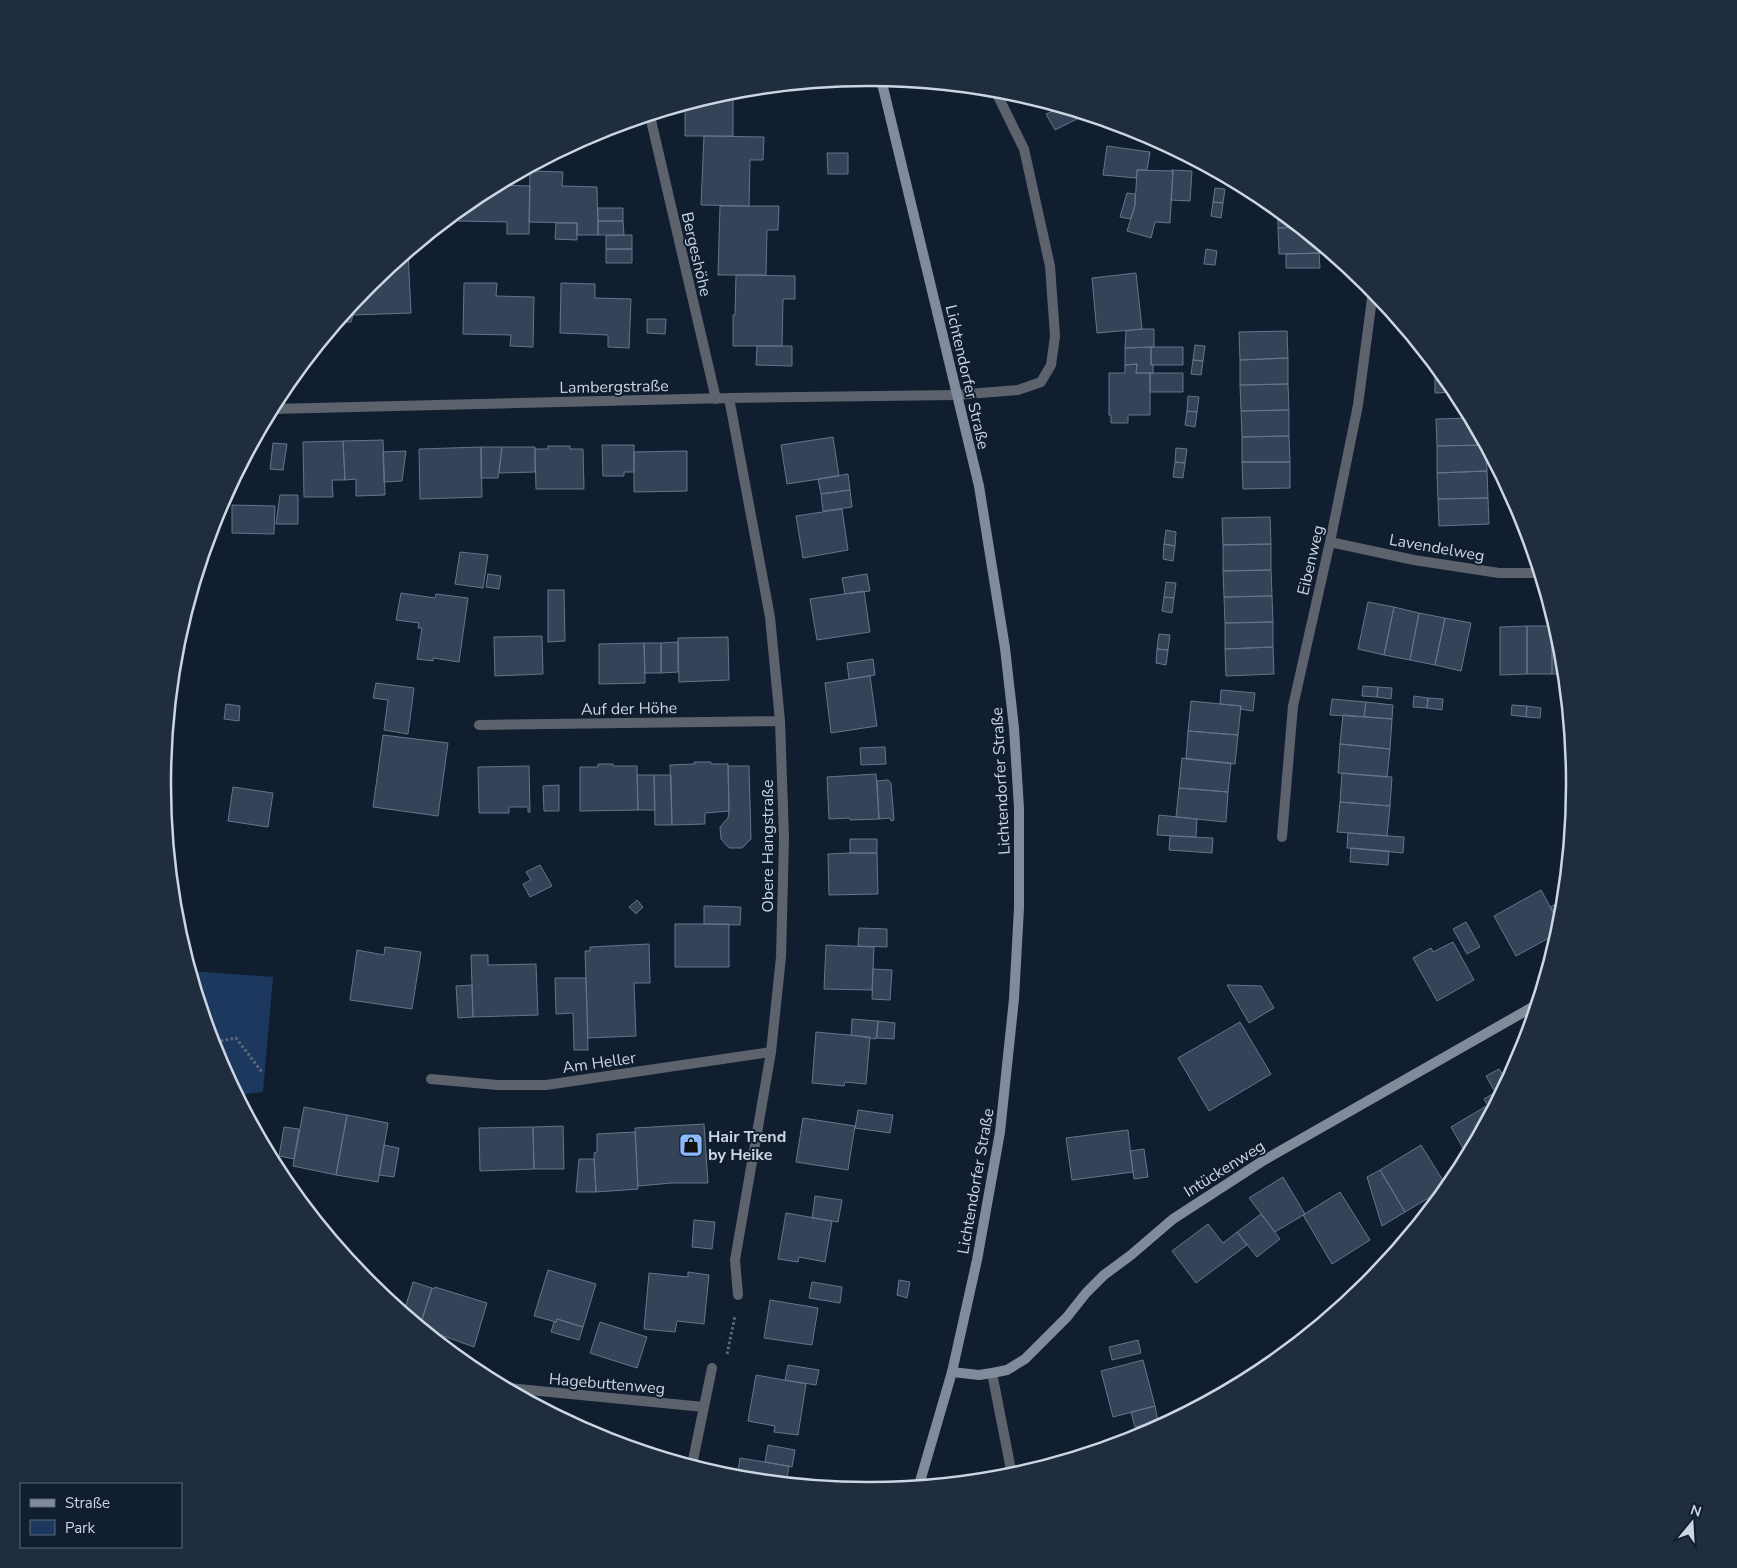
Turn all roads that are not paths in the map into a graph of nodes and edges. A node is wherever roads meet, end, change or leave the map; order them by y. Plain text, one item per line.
1 (883, 87) edge
2 (1000, 99) edge
3 (651, 121) edge
4 (1372, 301) edge
5 (956, 395) junction
6 (729, 398) junction
7 (716, 399) junction
8 (280, 409) edge
9 (1330, 542) junction
10 (1533, 574) edge
11 (780, 721) junction
12 (479, 725) dead end
13 (1282, 837) dead end
14 (1529, 1009) edge
15 (771, 1052) junction
16 (431, 1079) dead end
17 (738, 1295) dead end
18 (712, 1368) dead end
19 (952, 1372) junction
20 (992, 1373) junction
21 (523, 1389) edge
22 (704, 1407) junction
23 (693, 1459) edge
24 (1010, 1467) edge
25 (921, 1479) edge

1 - 5 main road, Lichtendorfer Straße
2 - 5 street, Lambergstraße
3 - 7 street, Bergeshöhe
4 - 9 street, Eibenweg
5 - 6 street, Lambergstraße
5 - 19 main road, Lichtendorfer Straße
6 - 7 street, Lambergstraße
6 - 11 street, Obere Hangstraße
7 - 8 street, Lambergstraße
9 - 10 street, Lavendelweg
9 - 13 street, Eibenweg
11 - 12 street, Auf der Höhe
11 - 15 street, Obere Hangstraße
14 - 20 main road, Intückenweg
15 - 16 street, Am Heller
15 - 17 street, Obere Hangstraße
18 - 22 street
19 - 20 main road, Intückenweg
19 - 25 main road, Lichtendorfer Straße
20 - 24 street
21 - 22 street, Hagebuttenweg
22 - 23 street

